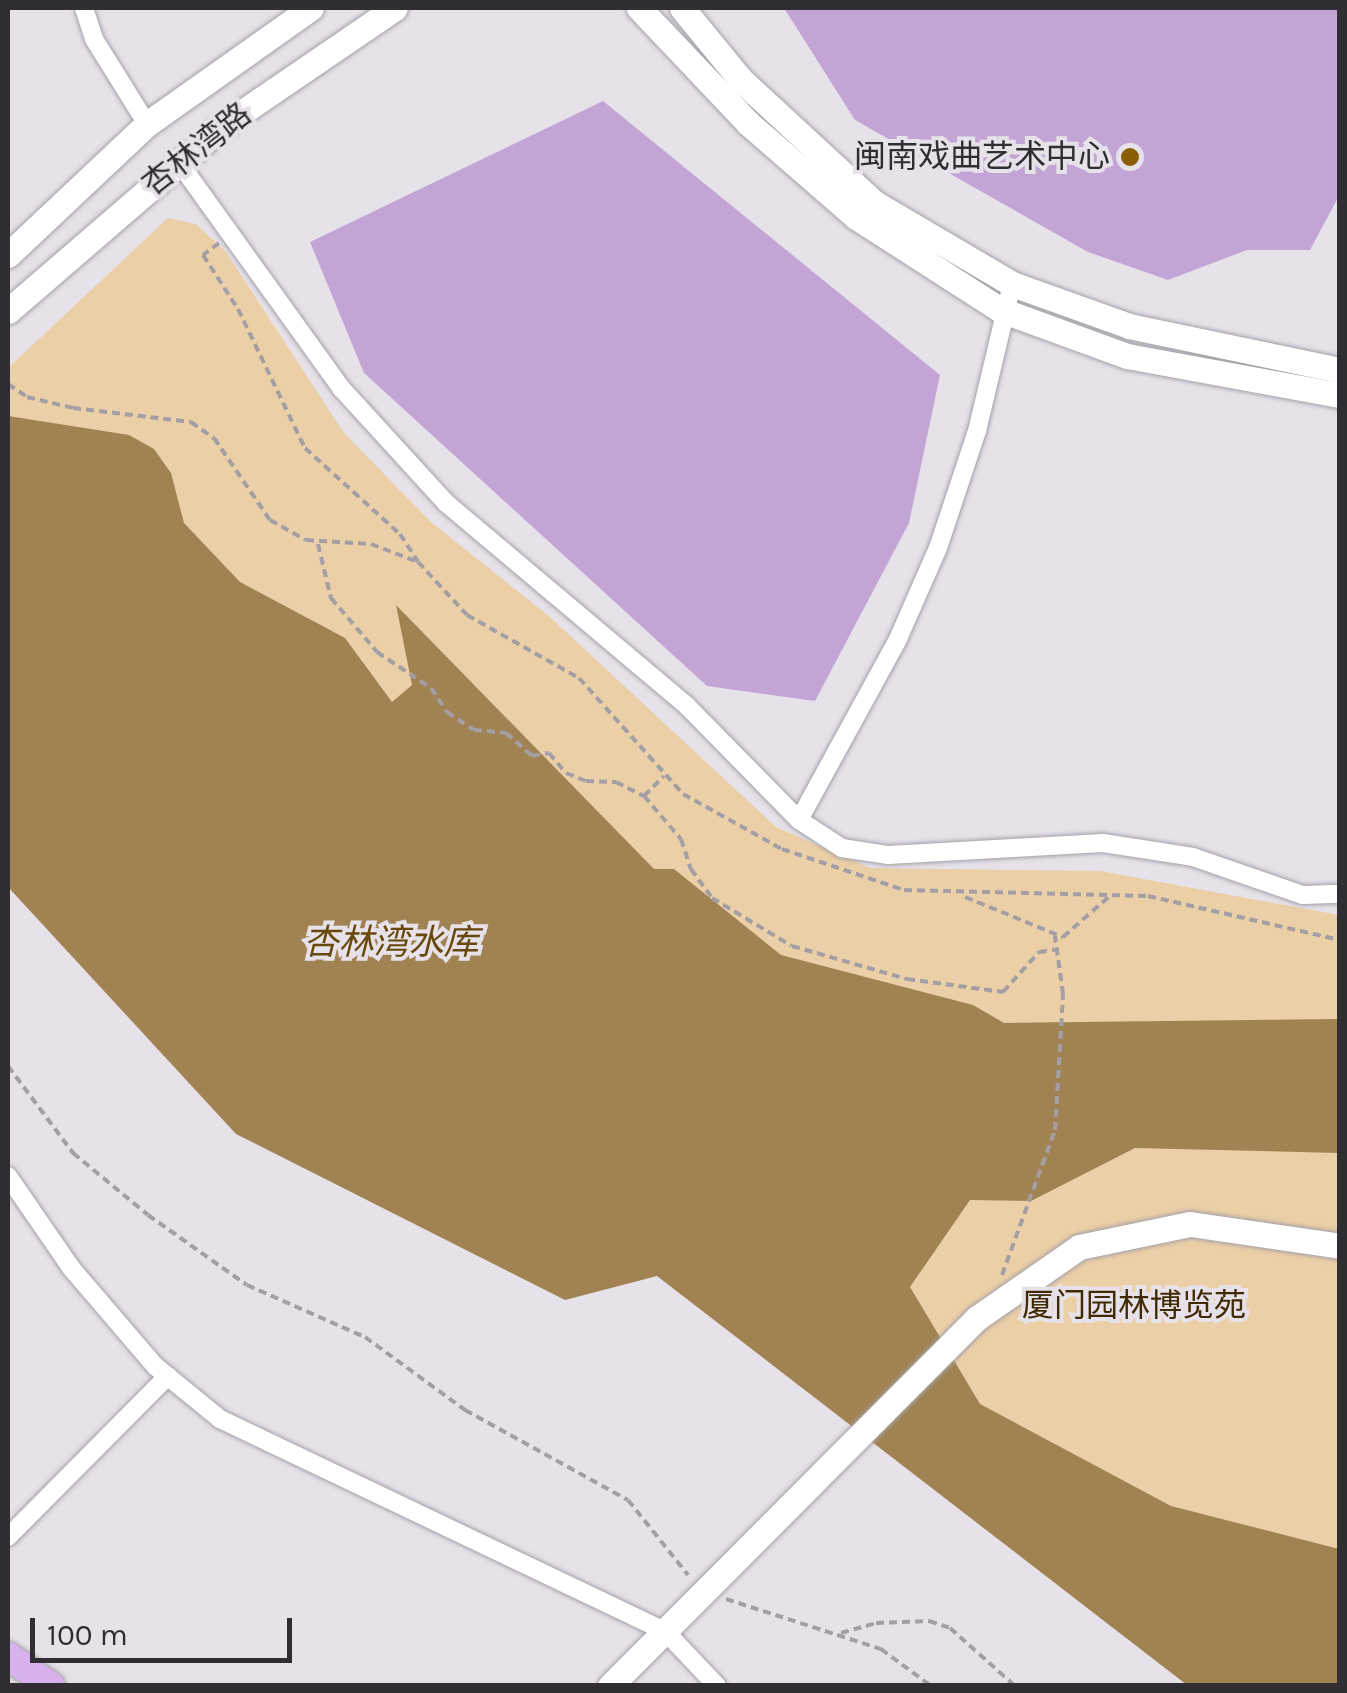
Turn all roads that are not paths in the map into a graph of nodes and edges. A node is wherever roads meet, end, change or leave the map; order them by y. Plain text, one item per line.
1 (84, 8) edge
2 (311, 8) edge
3 (395, 8) edge
4 (639, 8) edge
5 (682, 8) edge
6 (147, 124) junction
7 (178, 161) junction
8 (8, 255) edge
9 (1012, 284) junction
10 (9, 309) edge
11 (1000, 310) junction
12 (1340, 370) edge
13 (1340, 395) edge
14 (799, 820) junction
15 (1339, 893) edge
16 (8, 1176) edge
17 (1340, 1246) edge
18 (168, 1376) junction
19 (8, 1537) edge
20 (664, 1632) junction
21 (8, 1656) edge
22 (51, 1686) edge
23 (610, 1686) edge
24 (718, 1686) edge

1 - 6 street
2 - 6 street, 杏林湾路
3 - 7 street, 杏林湾路
4 - 11 street
5 - 9 street
6 - 8 street, 杏林湾路
7 - 10 street, 杏林湾路
7 - 14 street
9 - 11 street
9 - 12 street
11 - 13 street
11 - 14 street
14 - 15 street
16 - 18 street
17 - 20 street
18 - 19 street
18 - 20 street
20 - 23 street
20 - 24 street
21 - 22 main road

